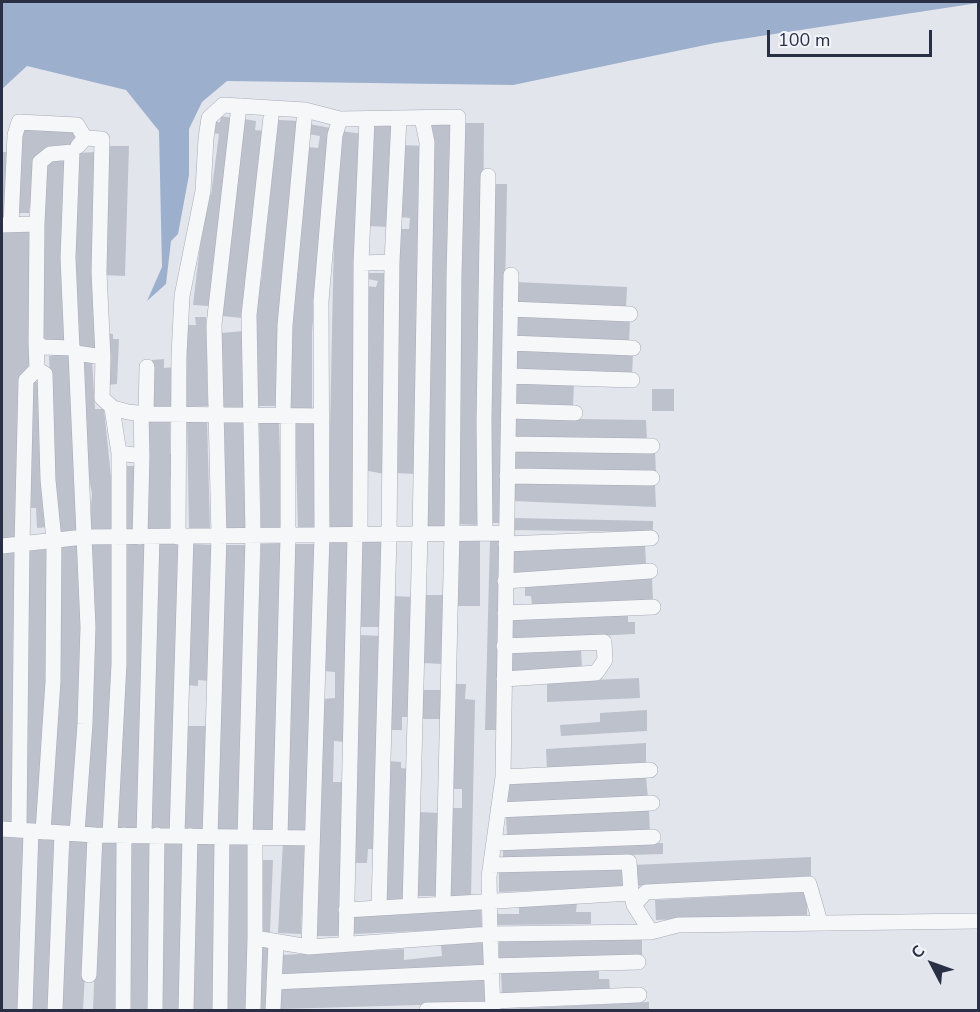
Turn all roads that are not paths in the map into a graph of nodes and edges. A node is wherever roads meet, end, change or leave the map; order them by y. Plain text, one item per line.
1 (238, 106) junction
2 (272, 108) junction
3 (305, 110) junction
4 (367, 118) junction
5 (399, 118) junction
6 (422, 118) junction
7 (340, 119) junction
8 (85, 138) junction
9 (72, 152) junction
10 (488, 176) dead end
11 (6, 224) edge
12 (37, 224) junction
13 (392, 262) junction
14 (361, 263) junction
15 (511, 275) dead end
16 (510, 309) junction
17 (630, 314) dead end
18 (36, 342) junction
19 (510, 343) junction
20 (633, 348) dead end
21 (74, 351) junction
22 (103, 357) junction
23 (147, 367) dead end
24 (37, 369) junction
25 (509, 376) junction
26 (632, 380) dead end
27 (112, 408) junction
28 (509, 411) junction
29 (144, 414) junction
30 (178, 414) junction
31 (575, 414) dead end
32 (216, 415) junction
33 (251, 415) junction
34 (285, 415) junction
35 (322, 416) junction
36 (508, 444) junction
37 (652, 446) dead end
38 (119, 453) junction
39 (142, 456) junction
40 (507, 476) junction
41 (652, 478) dead end
42 (452, 533) junction
43 (485, 533) junction
44 (420, 534) junction
45 (358, 535) junction
46 (389, 535) junction
47 (219, 536) junction
48 (253, 536) junction
49 (288, 536) junction
50 (322, 536) junction
51 (84, 537) junction
52 (119, 537) junction
53 (146, 537) junction
54 (182, 537) junction
55 (506, 538) junction
56 (651, 538) dead end
57 (54, 540) junction
58 (22, 545) junction
59 (2, 546) edge
60 (650, 571) dead end
61 (505, 581) junction
62 (653, 607) dead end
63 (505, 613) junction
64 (504, 646) junction
65 (504, 679) junction
66 (650, 770) dead end
67 (503, 777) junction
68 (652, 803) dead end
69 (498, 810) junction
70 (2, 830) edge
71 (31, 831) junction
72 (69, 833) junction
73 (110, 834) junction
74 (151, 835) junction
75 (183, 836) junction
76 (216, 837) junction
77 (250, 837) junction
78 (280, 837) junction
79 (653, 837) dead end
80 (312, 838) junction
81 (494, 843) junction
82 (490, 865) junction
83 (633, 899) junction
84 (489, 902) junction
85 (443, 904) junction
86 (410, 906) junction
87 (379, 908) junction
88 (346, 910) junction
89 (978, 921) edge
90 (820, 922) junction
91 (651, 932) junction
92 (490, 933) junction
93 (255, 938) junction
94 (276, 942) junction
95 (346, 944) junction
96 (309, 947) junction
97 (638, 962) dead end
98 (491, 969) junction
99 (89, 975) dead end
100 (274, 982) junction
101 (639, 995) dead end
102 (493, 1007) edge
103 (25, 1011) edge
104 (55, 1011) edge
105 (123, 1011) edge
106 (155, 1011) edge
107 (186, 1011) edge
108 (220, 1011) edge
109 (253, 1011) edge
110 (273, 1011) edge
111 (426, 1011) edge

1 - 2 lane
1 - 30 lane
1 - 32 lane
2 - 3 lane
2 - 33 lane
3 - 7 lane
3 - 34 lane
4 - 5 lane
4 - 7 lane
4 - 14 lane
5 - 6 lane
5 - 13 lane
6 - 42 lane
6 - 44 lane
7 - 35 lane
8 - 9 lane
8 - 11 lane
8 - 22 lane
9 - 12 lane
9 - 21 lane
10 - 43 lane
11 - 12 lane
12 - 18 lane
13 - 14 lane
13 - 46 lane
14 - 45 lane
15 - 16 lane
16 - 17 lane
16 - 19 lane
18 - 21 lane
18 - 24 lane
19 - 20 lane
19 - 25 lane
21 - 22 lane
21 - 51 lane
22 - 27 lane
23 - 29 lane
24 - 57 lane
24 - 58 lane
25 - 26 lane
25 - 28 lane
27 - 29 lane
27 - 38 lane
28 - 31 lane
28 - 36 lane
29 - 30 lane
29 - 39 lane
30 - 32 lane
30 - 54 lane
32 - 33 lane
32 - 47 lane
33 - 34 lane
33 - 48 lane
34 - 35 lane
34 - 49 lane
35 - 50 lane
36 - 37 lane
36 - 40 lane
38 - 39 lane
38 - 52 lane
39 - 53 lane
40 - 41 lane
40 - 55 lane
42 - 43 lane
42 - 44 lane
42 - 85 lane
43 - 55 lane
44 - 46 lane
44 - 86 lane
45 - 46 lane
45 - 50 lane
45 - 88 lane
46 - 87 lane
47 - 48 lane
47 - 54 lane
47 - 76 lane
48 - 49 lane
48 - 77 lane
49 - 50 lane
49 - 78 lane
50 - 80 lane
51 - 52 lane
51 - 57 lane
51 - 72 lane
52 - 53 lane
52 - 73 lane
53 - 54 lane
53 - 74 lane
54 - 75 lane
55 - 56 lane
55 - 61 lane
57 - 58 lane
57 - 71 lane
58 - 59 lane
58 - 71 lane
60 - 61 lane
61 - 63 lane
62 - 63 lane
63 - 64 lane
64 - 65 lane
64 - 65 lane
65 - 67 lane
66 - 67 lane
67 - 69 lane
68 - 69 lane
69 - 81 lane
70 - 71 lane
71 - 72 lane
71 - 103 lane
72 - 73 lane
72 - 104 lane
73 - 74 lane
73 - 99 lane
73 - 105 lane
74 - 75 lane
74 - 106 lane
75 - 76 lane
75 - 107 lane
76 - 77 lane
76 - 108 lane
77 - 78 lane
77 - 93 lane
78 - 80 lane
79 - 81 lane
80 - 96 lane
81 - 82 lane
82 - 83 lane
82 - 84 lane
83 - 84 lane
83 - 90 lane
83 - 91 lane
84 - 85 lane
84 - 92 lane
85 - 86 lane
86 - 87 lane
87 - 88 lane
88 - 95 lane
89 - 90 lane
90 - 91 lane
91 - 92 lane
92 - 95 lane
92 - 98 lane
93 - 94 lane
93 - 109 lane
94 - 96 lane
94 - 100 lane
95 - 96 lane
97 - 98 lane
98 - 100 lane
98 - 102 lane
100 - 110 lane
101 - 102 lane
102 - 111 lane

